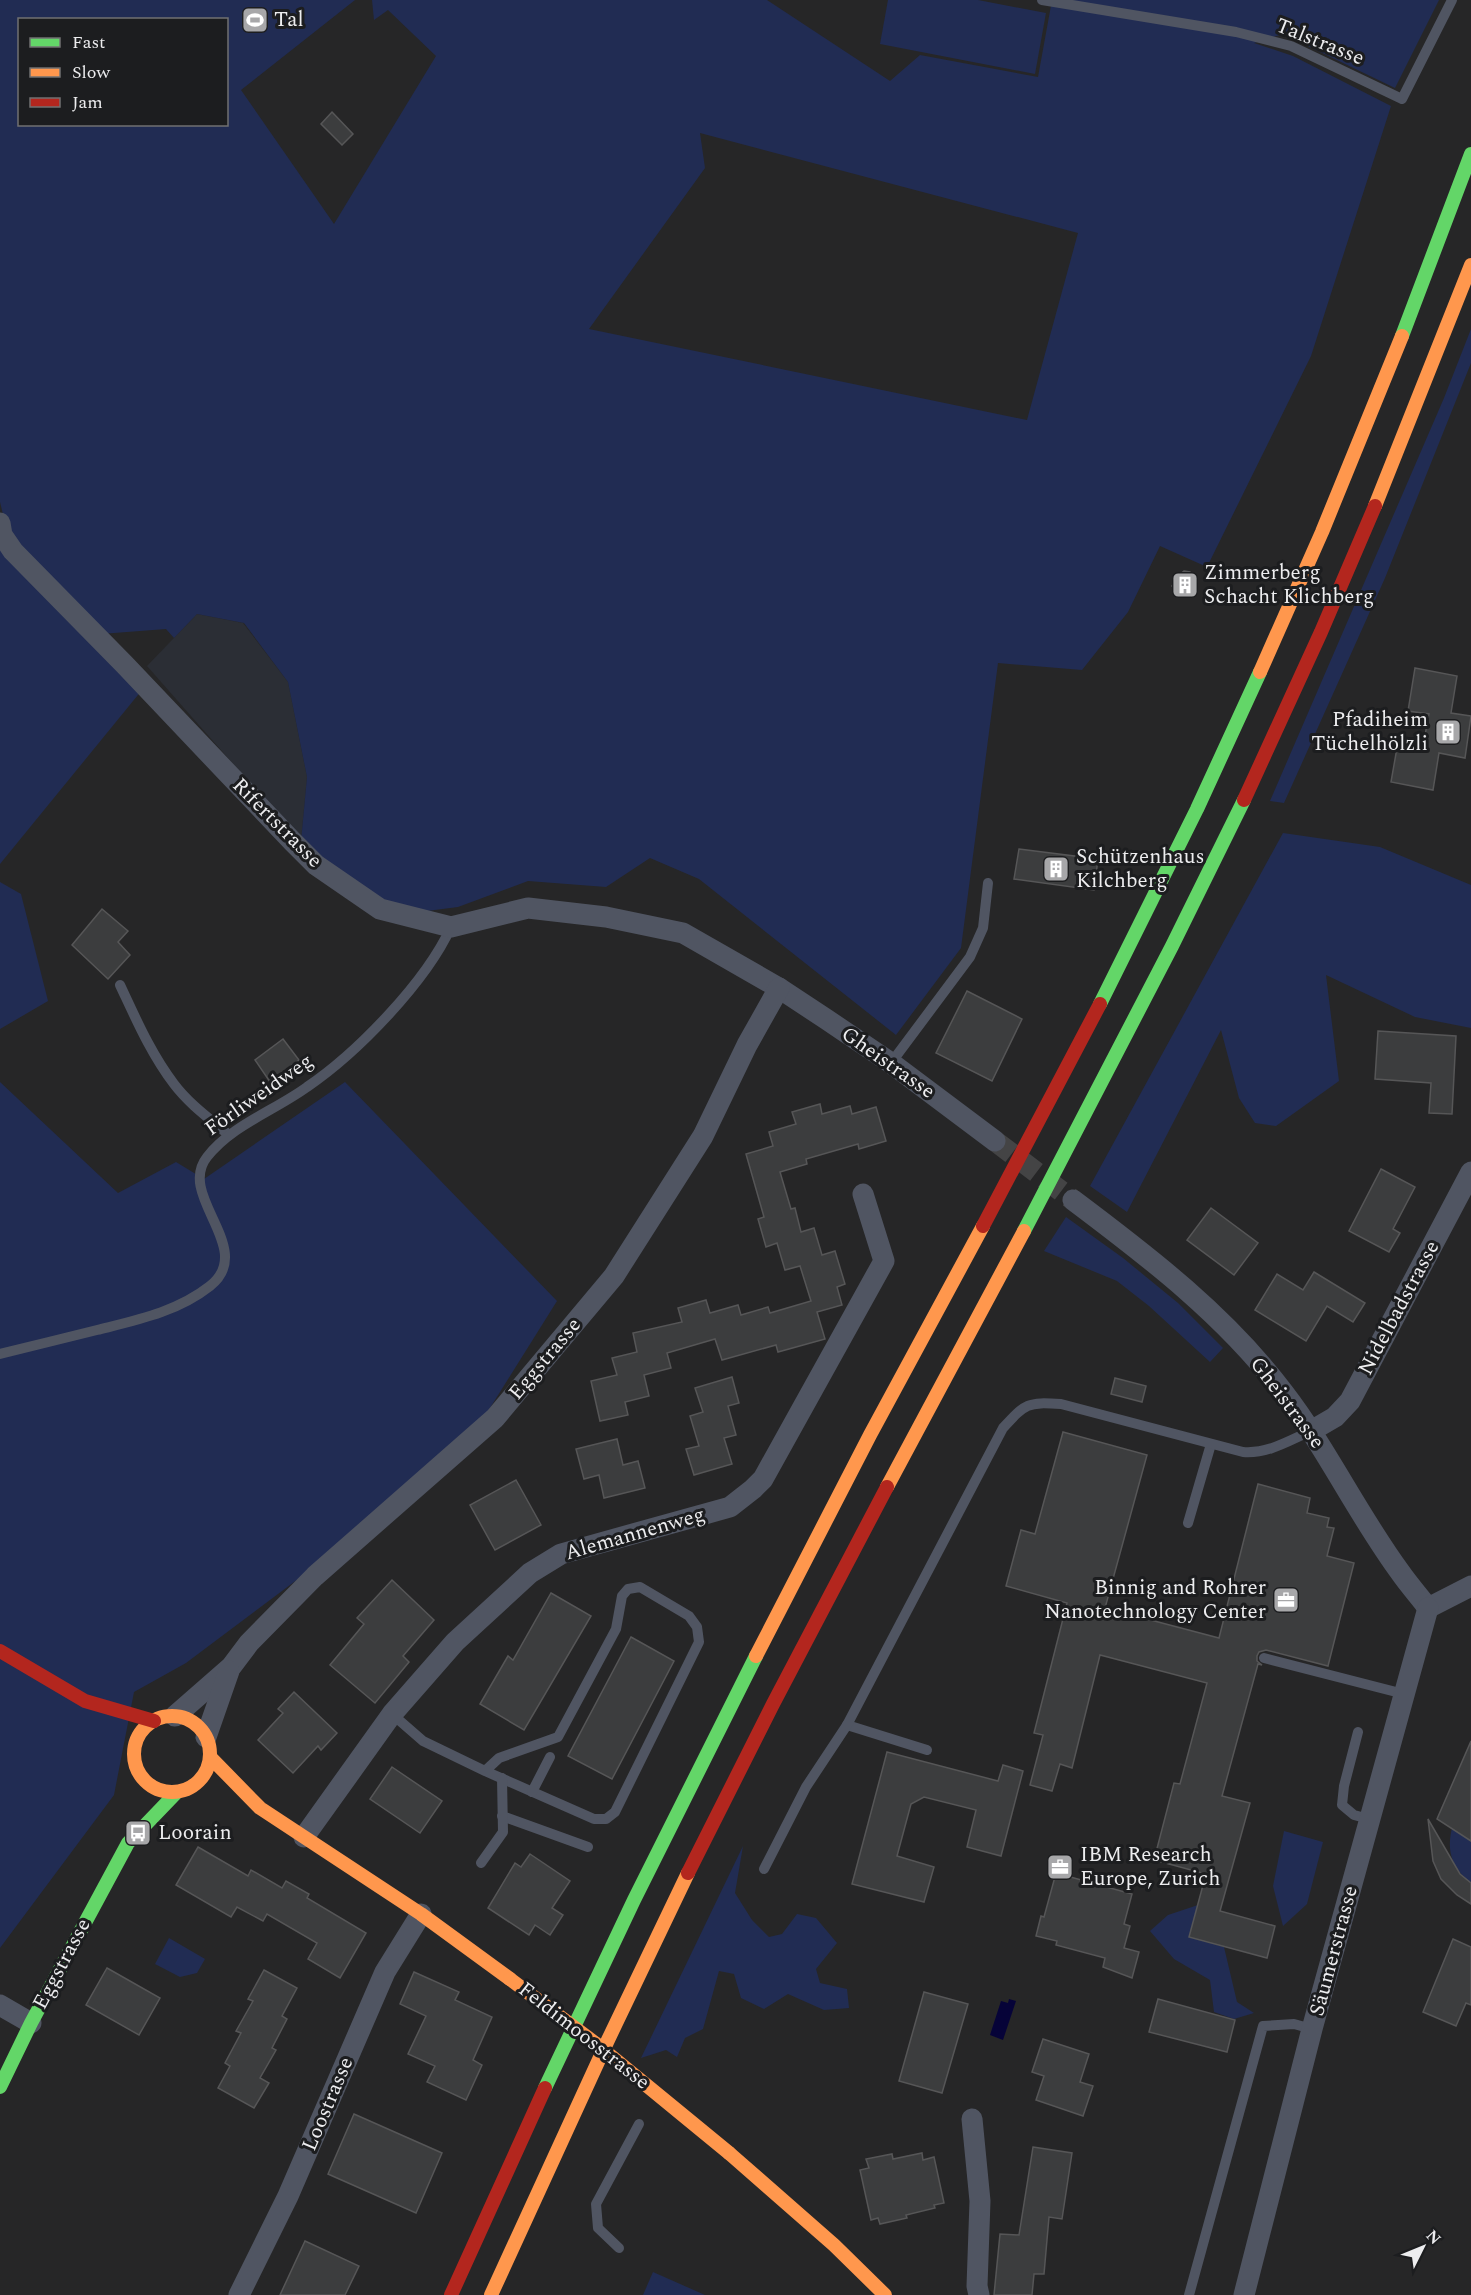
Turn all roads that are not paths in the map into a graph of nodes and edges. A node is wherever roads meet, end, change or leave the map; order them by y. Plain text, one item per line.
1 (1042, 0) edge
2 (1452, 0) edge
3 (1471, 154) edge
4 (1471, 265) edge
5 (0, 523) edge
6 (988, 883) dead end
7 (451, 927) junction
8 (120, 985) dead end
9 (779, 987) junction
10 (891, 1064) junction
11 (230, 1135) junction
12 (995, 1141) tunnel mouth
13 (1471, 1172) edge
14 (863, 1194) dead end
15 (1073, 1200) tunnel mouth
16 (0, 1354) edge
17 (1311, 1431) junction
18 (1211, 1443) junction
19 (1188, 1523) dead end
20 (1471, 1586) edge
21 (1428, 1608) junction
22 (0, 1651) edge
23 (1264, 1658) dead end
24 (231, 1668) junction
25 (1404, 1694) junction
26 (86, 1701) junction
27 (392, 1714) junction
28 (175, 1716) junction
29 (154, 1721) junction
30 (107, 1723) dead end
31 (847, 1725) junction
32 (1358, 1732) dead end
33 (120, 1736) dead end
34 (208, 1747) junction
35 (134, 1749) junction
36 (927, 1750) dead end
37 (550, 1756) dead end
38 (485, 1771) junction
39 (502, 1778) junction
40 (193, 1786) junction
41 (177, 1792) junction
42 (211, 1792) dead end
43 (532, 1792) junction
44 (229, 1798) dead end
45 (260, 1808) junction
46 (134, 1814) dead end
47 (502, 1816) junction
48 (1369, 1819) junction
49 (304, 1837) junction
50 (128, 1843) junction
51 (588, 1847) dead end
52 (481, 1863) dead end
53 (764, 1869) dead end
54 (421, 1914) junction
55 (0, 2005) edge
56 (31, 2023) junction
57 (1303, 2027) junction
58 (0, 2087) edge
59 (972, 2119) dead end
60 (639, 2124) dead end
61 (619, 2248) dead end
62 (239, 2295) edge
63 (451, 2295) edge
64 (491, 2295) edge
65 (885, 2295) edge
66 (979, 2295) edge
67 (1189, 2295) edge
68 (1244, 2295) edge

1 - 2 lane, Talstrasse
3 - 63 main road
4 - 64 main road
5 - 7 street, Rifertstrasse
6 - 10 lane
7 - 9 street, Rifertstrasse
7 - 11 lane, Förliweidweg
8 - 11 lane
9 - 10 street, Gheistrasse
9 - 24 street, Eggstrasse
10 - 12 street, Gheistrasse
11 - 16 lane, Förliweidweg
13 - 17 street, Nidelbadstrasse
14 - 27 street, Alemannenweg
15 - 17 street, Gheistrasse
17 - 18 lane
17 - 21 street, Gheistrasse
18 - 19 lane
18 - 31 lane
20 - 21 street
21 - 25 street, Säumerstrasse
22 - 26 main road
23 - 25 lane
24 - 28 street, Eggstrasse
24 - 34 street, Eggstrasse
25 - 48 street, Säumerstrasse
26 - 29 main road
26 - 30 main road
27 - 38 lane
27 - 49 street, Alemannenweg
28 - 29 main road
28 - 34 main road
29 - 35 main road
31 - 36 lane
31 - 53 lane
32 - 48 lane
33 - 35 main road
34 - 40 main road
34 - 45 main road, Feldimoosstrasse
35 - 41 main road
37 - 43 lane
38 - 39 lane
38 - 43 lane
39 - 43 lane
39 - 47 lane
40 - 41 main road
40 - 42 main road
41 - 50 main road, Eggstrasse
44 - 45 main road, Feldimoosstrasse
45 - 49 main road, Feldimoosstrasse
46 - 50 main road, Eggstrasse
47 - 51 lane
47 - 52 lane
48 - 57 street, Säumerstrasse
49 - 54 main road, Feldimoosstrasse
50 - 56 main road, Eggstrasse
54 - 62 street, Loostrasse
54 - 65 main road, Feldimoosstrasse, bridge
55 - 56 street
56 - 58 main road, Eggstrasse
57 - 67 lane
57 - 68 street, Säumerstrasse
59 - 66 street
60 - 61 lane

